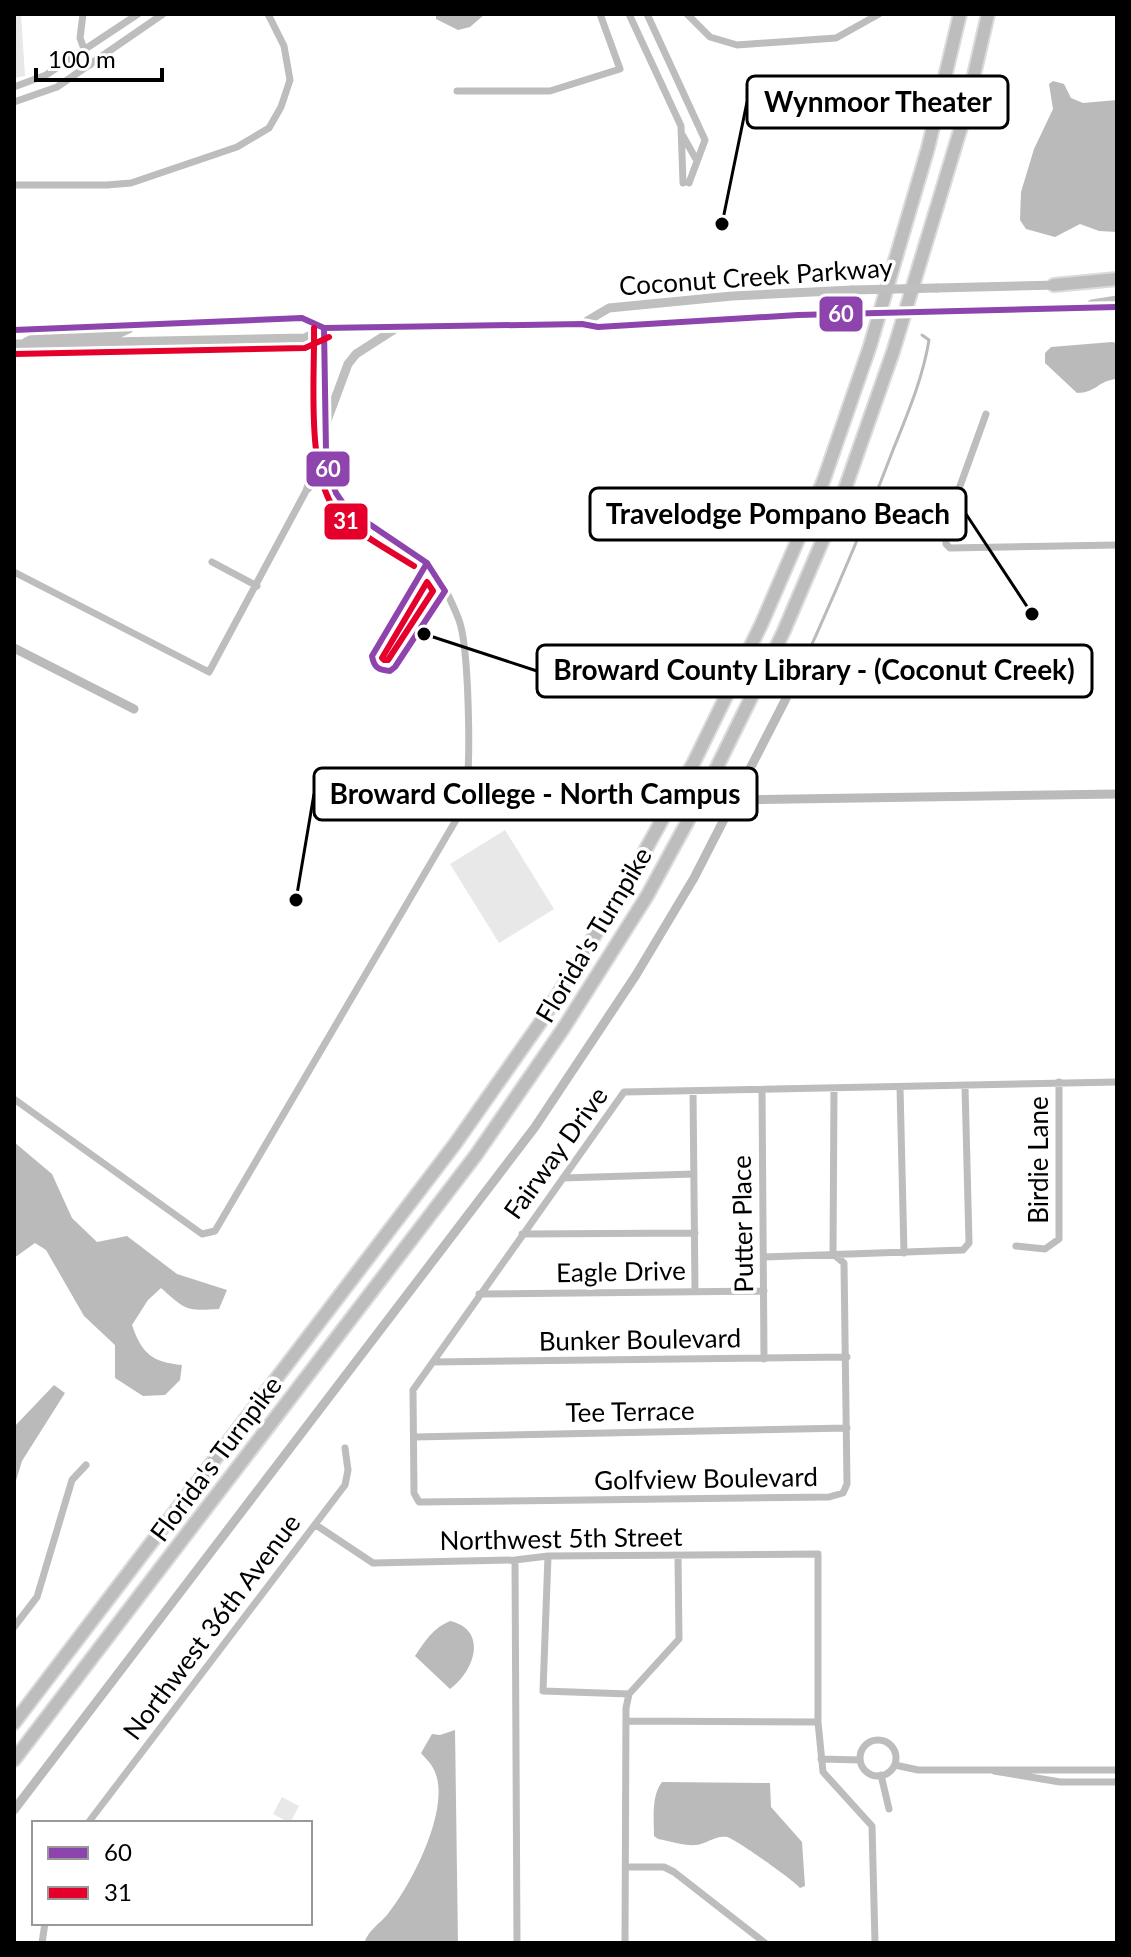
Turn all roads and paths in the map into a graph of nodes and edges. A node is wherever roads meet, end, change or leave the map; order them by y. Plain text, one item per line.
1 (83, 14) edge
2 (138, 14) edge
3 (163, 14) edge
4 (268, 14) edge
5 (600, 14) edge
6 (629, 14) edge
7 (647, 14) edge
8 (687, 14) edge
9 (879, 14) edge
10 (960, 14) edge
11 (988, 14) edge
12 (84, 52) junction
13 (90, 65) junction
14 (676, 75) junction
15 (660, 80) junction
16 (14, 87) edge
17 (457, 91) dead end
18 (14, 102) edge
19 (695, 114) junction
20 (678, 119) junction
21 (681, 134) junction
22 (697, 161) junction
23 (14, 185) edge
24 (1117, 281) edge
25 (1054, 285) joint
26 (1117, 300) edge
27 (1117, 307) edge
28 (1081, 308) junction
29 (582, 324) junction
30 (136, 326) junction
31 (398, 327) junction
32 (324, 328) junction
33 (14, 330) edge
34 (18, 344) edge
35 (986, 414) dead end
36 (325, 426) junction
37 (329, 474) junction
38 (306, 491) junction
39 (1117, 545) edge
40 (212, 562) dead end
41 (14, 572) edge
42 (257, 586) junction
43 (1059, 1082) junction
44 (1117, 1082) edge
45 (965, 1086) junction
46 (900, 1087) junction
47 (834, 1089) junction
48 (762, 1090) junction
49 (693, 1091) junction
50 (14, 1099) edge
51 (694, 1174) junction
52 (563, 1178) junction
53 (695, 1233) junction
54 (522, 1234) junction
55 (1016, 1246) dead end
56 (904, 1253) junction
57 (833, 1254) junction
58 (764, 1257) junction
59 (695, 1291) junction
60 (764, 1291) junction
61 (479, 1294) junction
62 (847, 1357) junction
63 (764, 1359) junction
64 (433, 1362) junction
65 (847, 1428) junction
66 (414, 1437) junction
67 (345, 1448) dead end
68 (86, 1465) dead end
69 (419, 1502) joint
70 (316, 1525) junction
71 (548, 1556) junction
72 (678, 1557) junction
73 (515, 1560) junction
74 (14, 1627) edge
75 (629, 1694) junction
76 (626, 1721) junction
77 (818, 1722) junction
78 (14, 1723) edge
79 (821, 1759) junction
80 (14, 1760) edge
81 (860, 1760) junction
82 (895, 1765) junction
83 (984, 1769) junction
84 (1117, 1770) edge
85 (881, 1775) junction
86 (1117, 1782) edge
87 (889, 1809) dead end
88 (90, 1821) edge
89 (626, 1867) junction
90 (517, 1943) edge
91 (625, 1943) edge
92 (765, 1943) edge
93 (875, 1943) edge

1 - 12 street
2 - 12 street
3 - 13 street
4 - 23 street
5 - 17 street
6 - 15 street
7 - 14 street
8 - 9 street
10 - 78 highway, Florida's Turnpike
11 - 80 highway, Florida's Turnpike
12 - 13 street
12 - 16 street
13 - 18 street
14 - 15 street
14 - 19 street
15 - 20 street
19 - 20 street
19 - 22 street
20 - 21 street
21 - 22 street
21 - 22 street
24 - 25 highway
25 - 29 main road, Coconut Creek Parkway, bridge
26 - 28 main road
27 - 28 main road
28 - 29 main road, Coconut Creek Parkway, bridge
29 - 31 main road, Coconut Creek Parkway
30 - 32 main road, Coconut Creek Parkway
30 - 33 main road, Coconut Creek Parkway
30 - 34 main road
31 - 32 main road, Coconut Creek Parkway
31 - 36 main road
32 - 34 main road, Coconut Creek Parkway
32 - 36 street
35 - 39 street
36 - 37 street
36 - 38 street
37 - 38 street
37 - 50 street
38 - 42 street
40 - 42 street
41 - 42 street
43 - 44 street, Fairway Drive
43 - 45 street, Fairway Drive
43 - 55 street, Birdie Lane
45 - 46 street, Fairway Drive
45 - 56 street
46 - 47 street, Fairway Drive
46 - 56 street
47 - 48 street, Fairway Drive
47 - 57 street, Golfview Boulevard
48 - 49 street, Fairway Drive
48 - 58 street, Putter Place
49 - 51 street
49 - 52 street, Fairway Drive
51 - 52 street
51 - 53 street
52 - 54 street, Fairway Drive
53 - 54 street
53 - 59 street
54 - 61 street, Fairway Drive
56 - 57 street
57 - 58 street
57 - 62 street, Golfview Boulevard
58 - 60 street, Putter Place
59 - 60 street, Eagle Drive
59 - 61 street, Eagle Drive
60 - 63 street, Putter Place
61 - 64 street, Fairway Drive
62 - 63 street, Bunker Boulevard
62 - 65 street, Golfview Boulevard
63 - 64 street, Bunker Boulevard
64 - 66 street, Fairway Drive
65 - 66 street, Tee Terrace
65 - 69 street, Golfview Boulevard
66 - 69 street, Fairway Drive
67 - 70 street, Northwest 36th Avenue
68 - 74 street
70 - 73 street, Northwest 5th Street
70 - 88 street, Northwest 36th Avenue
71 - 72 street, Northwest 5th Street
71 - 73 street, Northwest 5th Street
71 - 75 street
72 - 75 street
72 - 77 street, Northwest 5th Street
73 - 90 street
75 - 76 street
76 - 77 street
76 - 89 street
77 - 79 street
79 - 81 street
79 - 93 street
81 - 82 street
81 - 85 street
82 - 83 street
82 - 85 street
83 - 84 street
83 - 86 street
85 - 87 street
89 - 91 street
89 - 92 street

